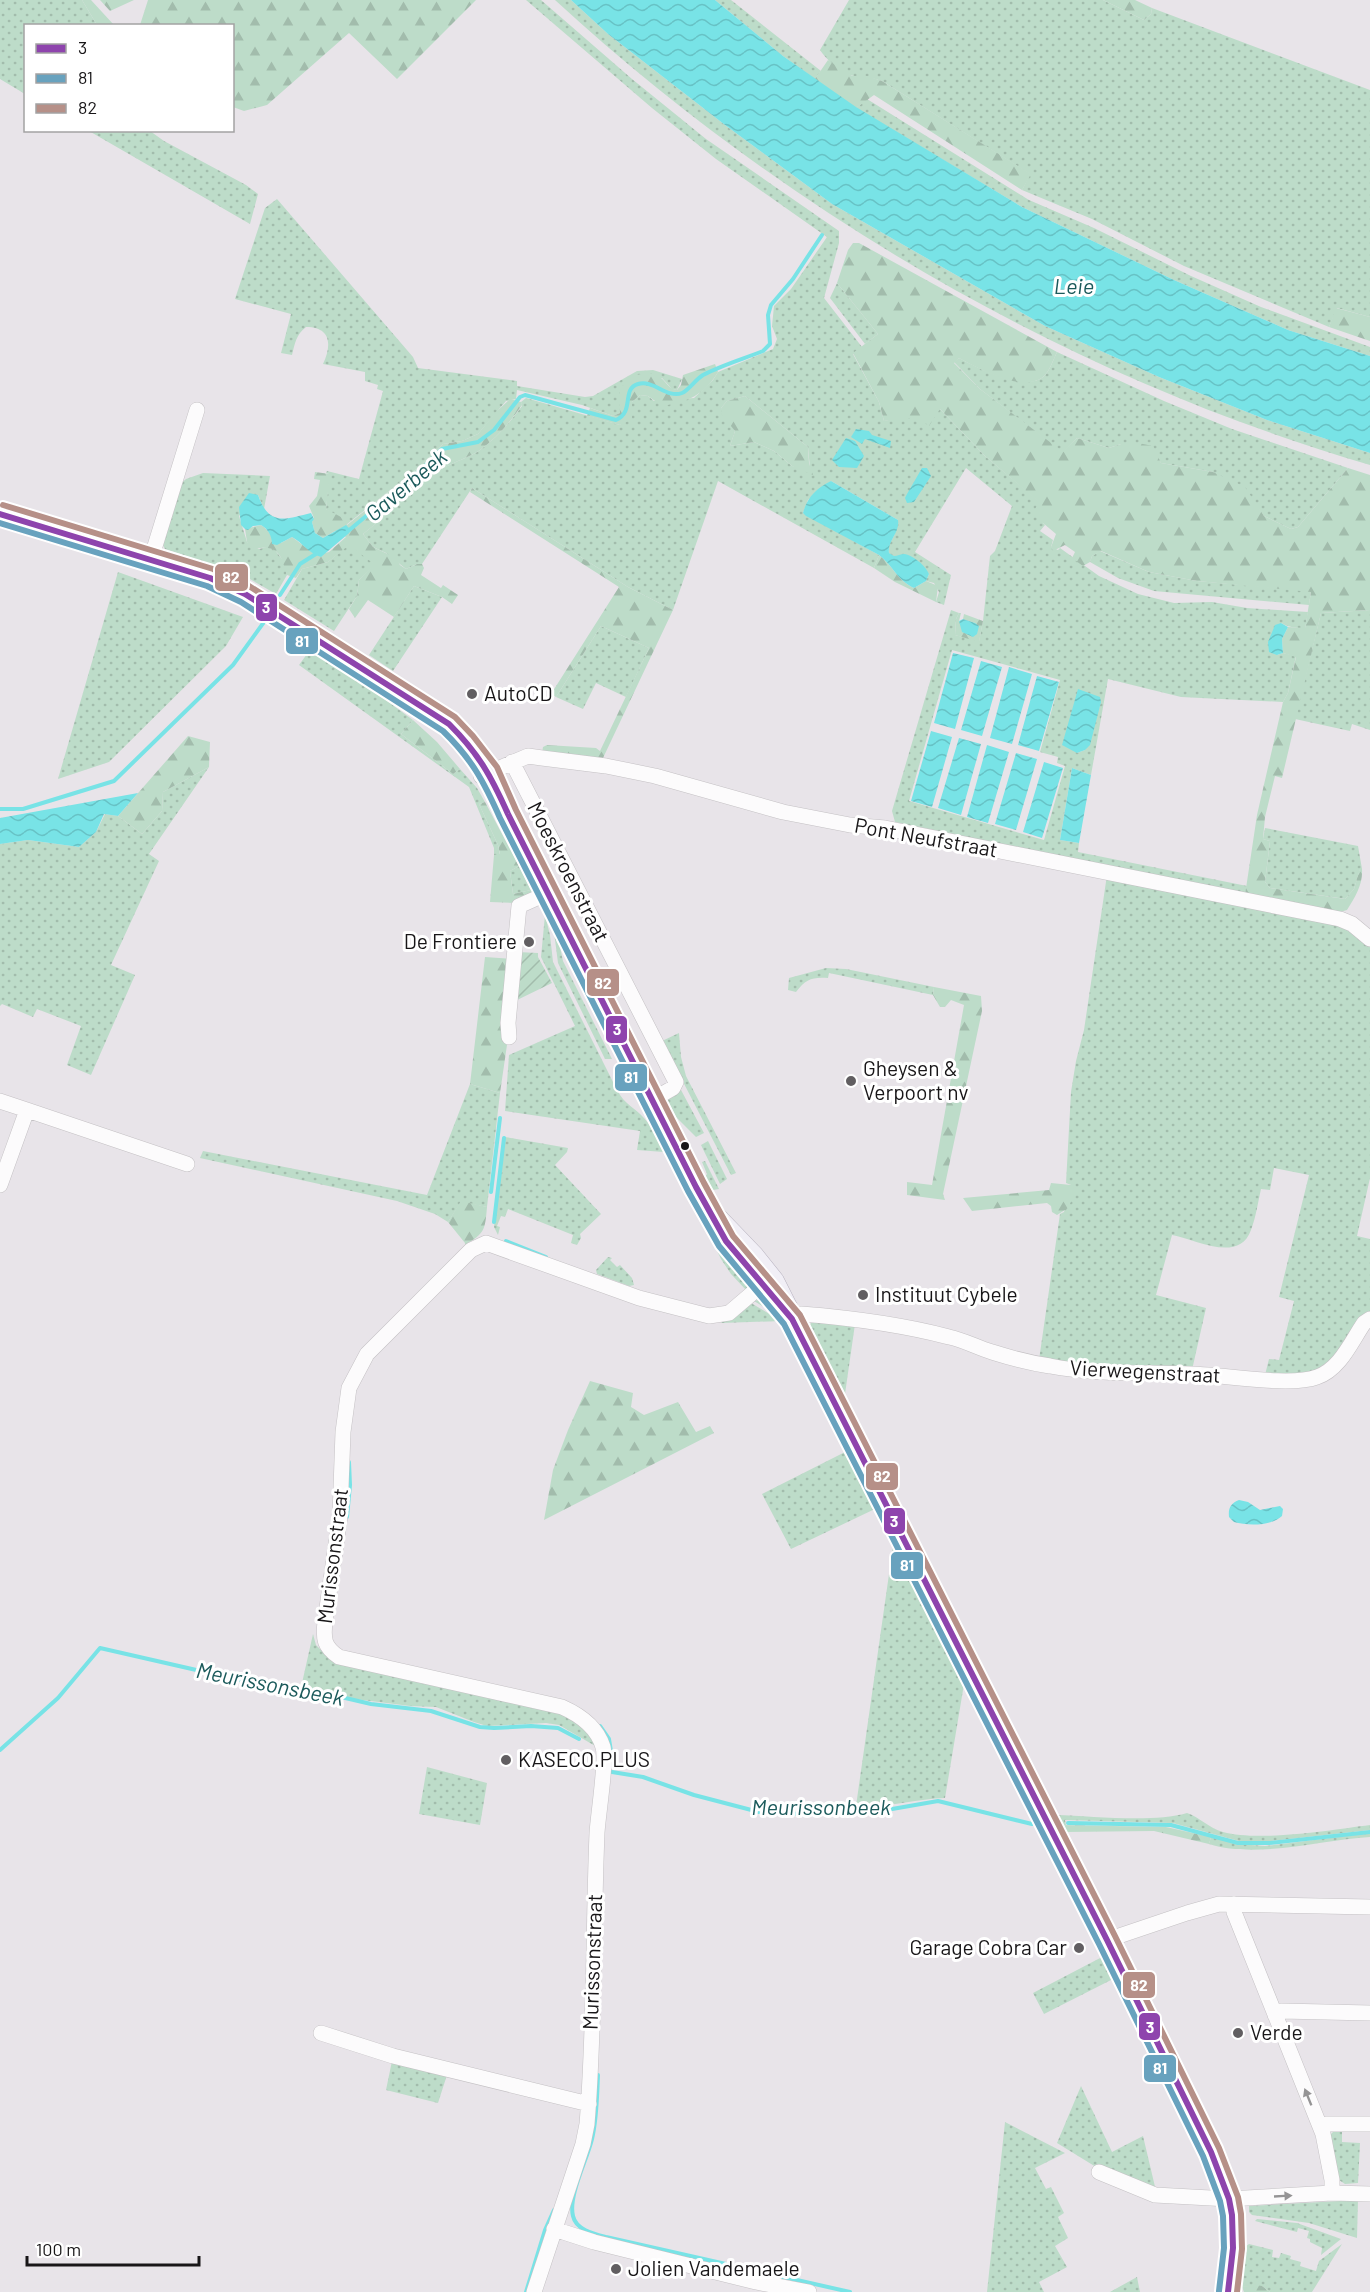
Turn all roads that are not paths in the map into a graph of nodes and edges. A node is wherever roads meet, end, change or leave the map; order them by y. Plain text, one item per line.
1 (197, 410) dead end
2 (0, 514) edge
3 (151, 560) junction
4 (512, 762) junction
5 (485, 774) junction
6 (548, 893) junction
7 (1370, 939) edge
8 (509, 1037) dead end
9 (652, 1100) junction
10 (0, 1101) edge
11 (27, 1110) junction
12 (188, 1164) dead end
13 (0, 1185) edge
14 (768, 1283) junction
15 (1370, 1318) edge
16 (792, 1319) junction
17 (1234, 1904) junction
18 (1370, 1907) edge
19 (1107, 1940) junction
20 (1370, 2013) edge
21 (1275, 2015) junction
22 (321, 2033) dead end
23 (589, 2104) junction
24 (1370, 2124) edge
25 (1320, 2126) junction
26 (1099, 2172) dead end
27 (1332, 2193) junction
28 (1370, 2194) edge
29 (1232, 2199) junction
30 (554, 2229) junction
31 (754, 2287) edge
32 (534, 2292) edge
33 (808, 2292) edge
34 (1228, 2292) edge

1 - 3 street
2 - 3 main road, Moeskroenstraat
3 - 5 main road, Moeskroenstraat
4 - 5 street, Pont Neufstraat
4 - 7 street, Pont Neufstraat
4 - 9 street, Moeskroenstraat
5 - 6 main road, Moeskroenstraat
6 - 8 street
6 - 9 main road, Moeskroenstraat
9 - 14 main road, Moeskroenstraat
10 - 11 street
11 - 12 street
11 - 13 street
14 - 16 main road, Moeskroenstraat
14 - 23 street, Murissonstraat
15 - 16 street, Vierwegenstraat
16 - 19 main road, Moeskroenstraat
17 - 18 street
17 - 19 street
17 - 21 street
19 - 29 main road, Moeskroenstraat
20 - 21 street
25 -> 21 street
22 - 23 street
23 - 30 street, Murissonstraat
24 - 25 street
25 - 27 street
26 - 29 street
27 - 28 street
29 -> 27 street
29 - 34 main road, Moeskroenstraat
30 - 31 street
30 - 32 street, Murissonstraat
31 - 33 street

